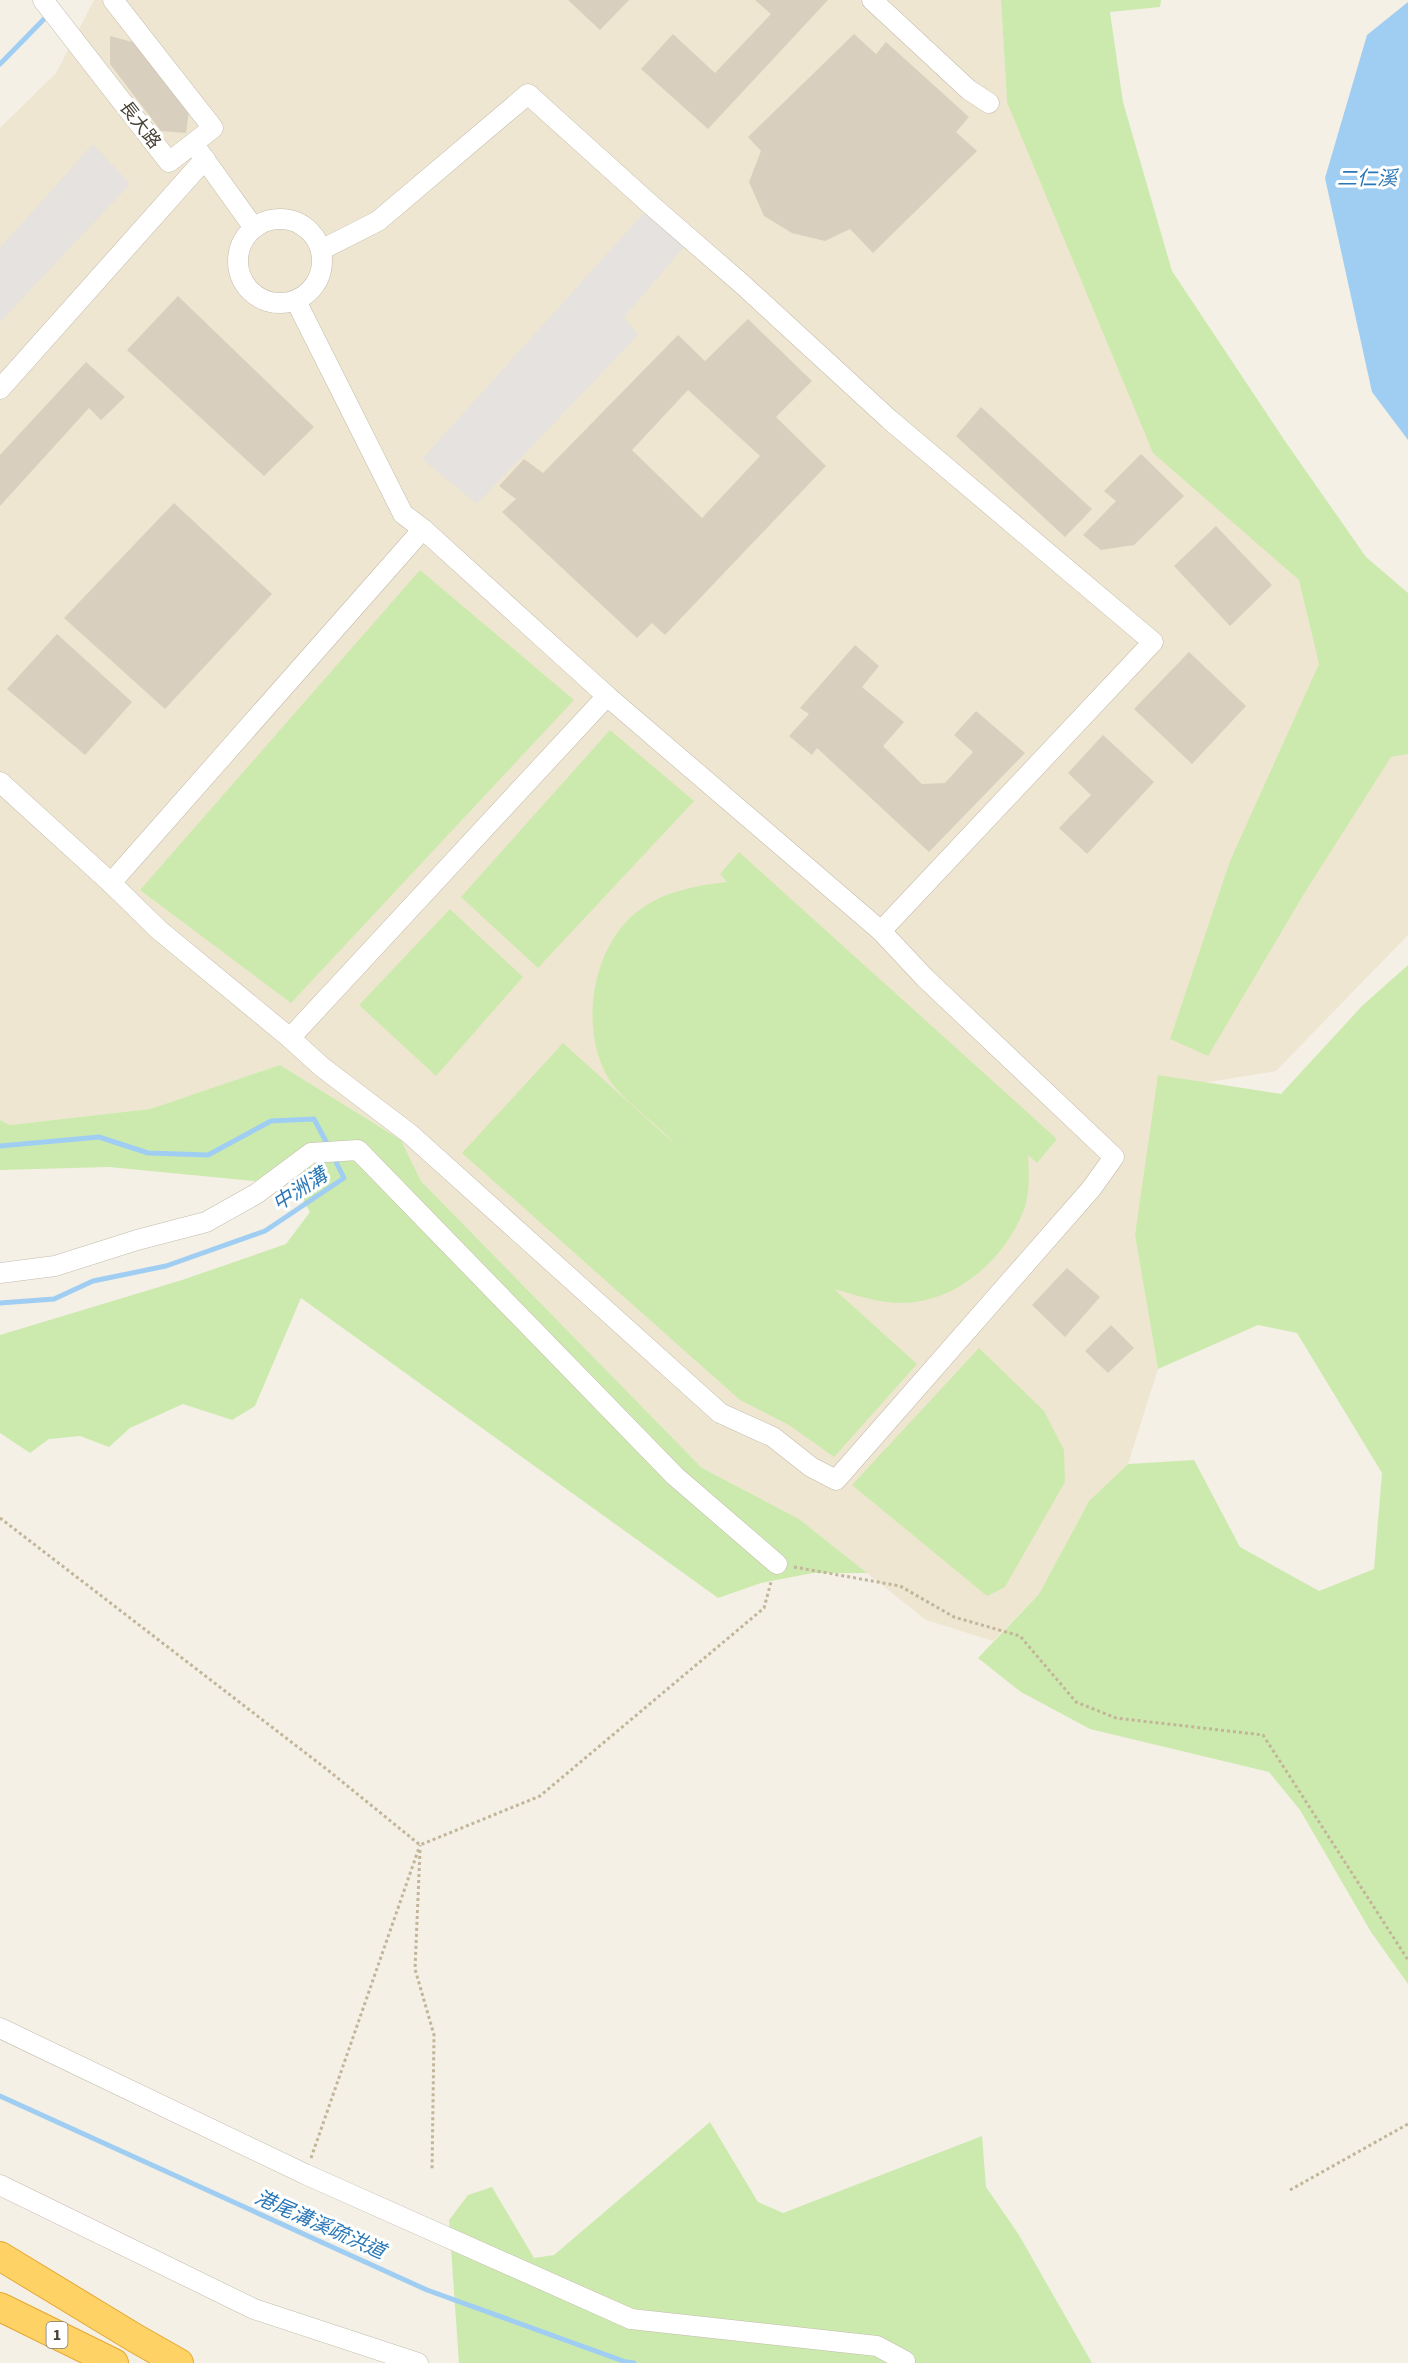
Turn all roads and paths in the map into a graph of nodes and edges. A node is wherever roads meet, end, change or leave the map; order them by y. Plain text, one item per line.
1 (43, 0) edge
2 (113, 0) edge
3 (872, 0) edge
4 (989, 103) dead end
5 (199, 151) junction
6 (254, 228) junction
7 (321, 250) junction
8 (296, 301) junction
9 (0, 389) edge
10 (423, 529) junction
11 (607, 696) junction
12 (0, 782) edge
13 (111, 883) junction
14 (881, 931) junction
15 (290, 1038) junction
16 (0, 1273) edge
17 (0, 1518) edge
18 (777, 1564) junction
19 (420, 1845) junction
20 (1408, 1960) edge
21 (0, 2028) edge
22 (1408, 2124) edge
23 (432, 2171) dead end
24 (306, 2174) junction
25 (0, 2185) edge
26 (1290, 2190) dead end
27 (0, 2256) edge
28 (0, 2307) edge
29 (905, 2361) dead end
30 (114, 2363) edge
31 (179, 2363) edge
32 (418, 2363) edge

1 - 5 street, 長大路
2 - 5 street, 長大路
3 - 4 street
5 - 6 street
5 - 9 street
6 - 7 street
6 - 8 street
7 - 8 street
7 - 14 street
8 - 10 street
10 - 11 street
10 - 13 street
11 - 14 street
11 - 15 street
12 - 13 street
13 - 15 street
14 - 15 street
16 - 18 street
17 - 19 path
18 - 19 path
18 - 20 path
19 - 23 path
19 - 24 path
21 - 24 street
22 - 26 path
24 - 29 street
25 - 32 street
27 - 31 highway
28 - 30 highway, 1

